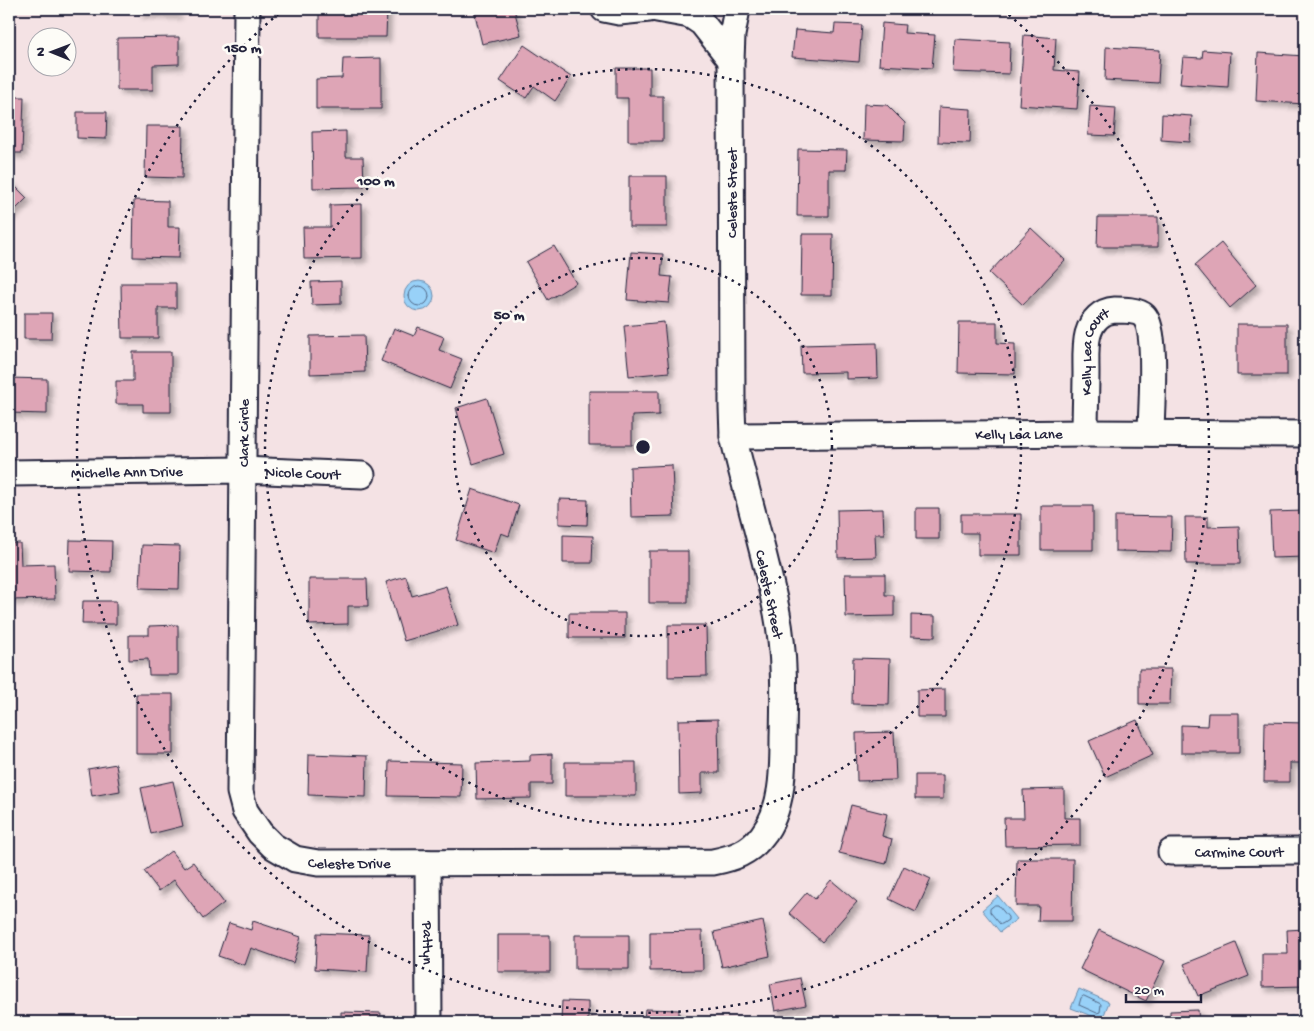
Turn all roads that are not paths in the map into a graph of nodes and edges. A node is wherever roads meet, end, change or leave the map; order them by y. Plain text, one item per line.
1 (247, 9) edge
2 (604, 9) edge
3 (649, 9) edge
4 (657, 9) edge
5 (737, 9) edge
6 (731, 60) junction
7 (1085, 433) junction
8 (1151, 434) junction
9 (1305, 434) edge
10 (733, 436) junction
11 (243, 470) junction
12 (9, 473) edge
13 (362, 474) dead end
14 (273, 846) joint
15 (1305, 851) edge
16 (1171, 852) dead end
17 (428, 863) junction
18 (428, 1022) edge

1 - 11 street, Clark Circle
2 - 3 street
4 - 6 street
5 - 6 street, Celeste Street
6 - 10 street, Celeste Street
7 - 8 street, Kelly Lea Lane
7 - 8 street, Kelly Lea Court
7 - 10 street, Kelly Lea Lane
8 - 9 street, Kelly Lea Lane
10 - 17 street, Celeste Street
11 - 12 street, Michelle Ann Drive
11 - 13 street, Nicole Court
11 - 14 street, Clark Circle
14 - 17 street, Celeste Drive
15 - 16 street, Carmine Court
17 - 18 street, Pattyn

